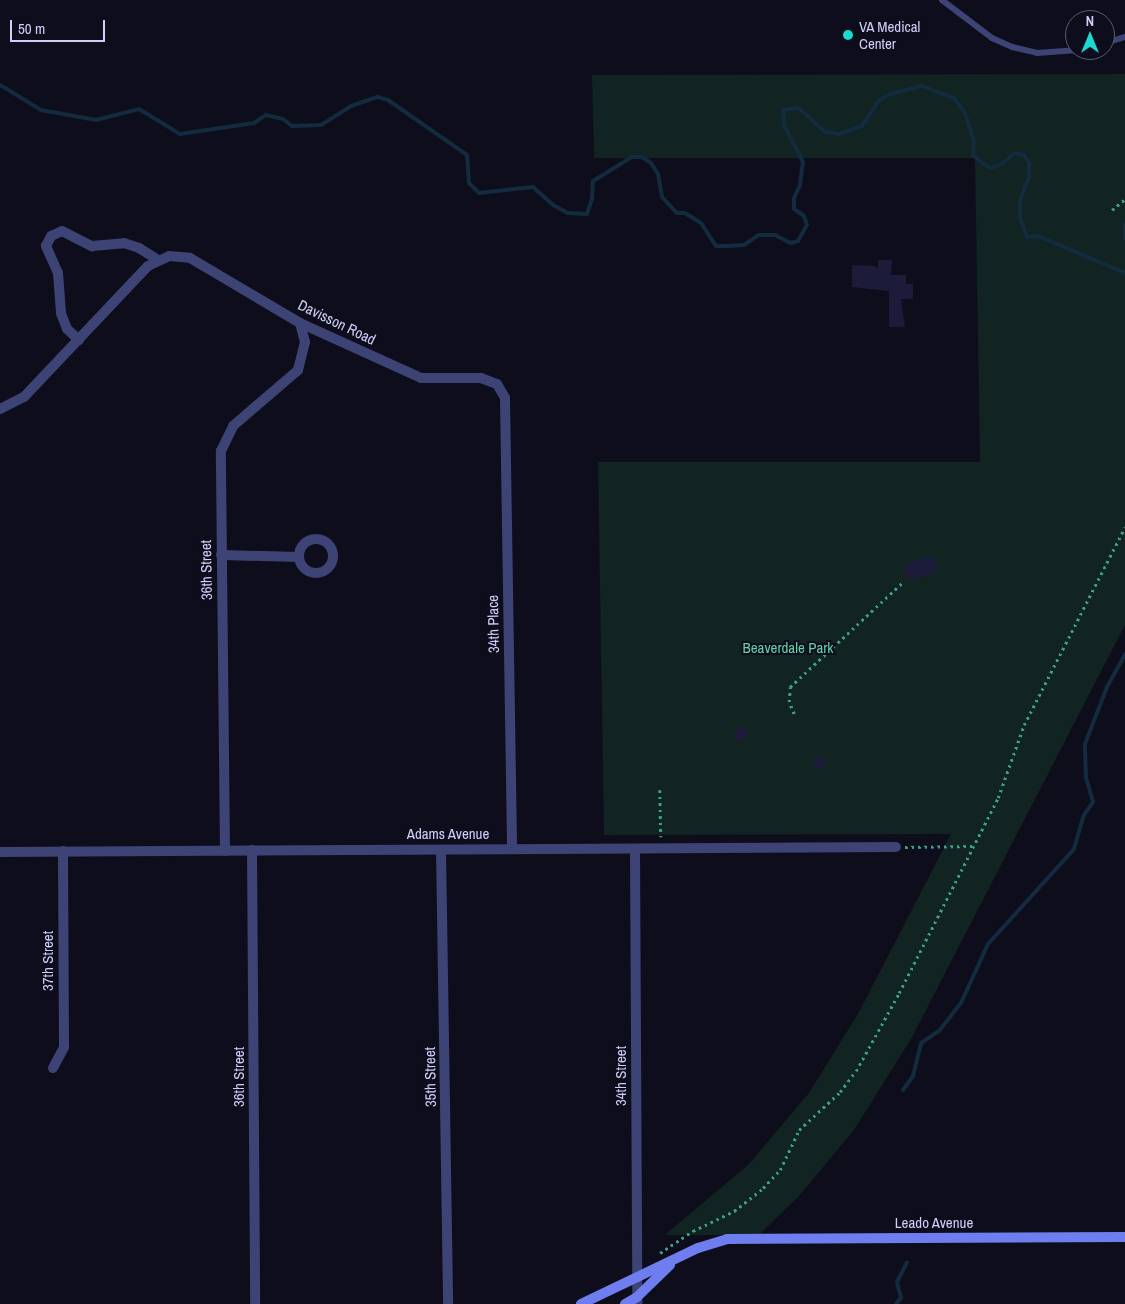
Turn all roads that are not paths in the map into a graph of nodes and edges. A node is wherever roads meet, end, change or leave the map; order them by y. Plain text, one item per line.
1 (942, 0) edge
2 (1065, 51) edge
3 (158, 260) junction
4 (300, 323) junction
5 (79, 340) junction
6 (505, 398) joint
7 (0, 409) edge
8 (221, 555) junction
9 (299, 557) dead end
10 (896, 847) road end
11 (512, 849) junction
12 (635, 849) junction
13 (252, 850) junction
14 (442, 850) junction
15 (63, 851) junction
16 (225, 851) junction
17 (0, 852) edge
18 (53, 1068) dead end
19 (1125, 1237) edge
20 (673, 1262) junction
21 (637, 1278) junction
22 (637, 1301) edge
23 (256, 1304) edge
24 (448, 1304) edge
25 (581, 1304) edge
26 (625, 1304) edge

1 - 2 lane
3 - 4 street, Davisson Road
3 - 5 street
3 - 5 street
4 - 6 street, Davisson Road
4 - 8 street, 36th Street
5 - 7 street
6 - 11 street, 34th Place
8 - 9 street
8 - 16 street, 36th Street
10 - 12 street, Adams Avenue
11 - 12 street, Adams Avenue
11 - 14 street, Adams Avenue
12 - 21 street, 34th Street
13 - 14 street, Adams Avenue
13 - 16 street, Adams Avenue
13 - 23 street, 36th Street
14 - 24 street, 35th Street
15 - 16 street, Adams Avenue
15 - 17 street, Adams Avenue
15 - 18 street, 37th Street
19 - 20 street, Leado Avenue
20 - 21 street
20 - 22 street
21 - 22 street, 34th Street
21 - 25 street
22 - 26 street

